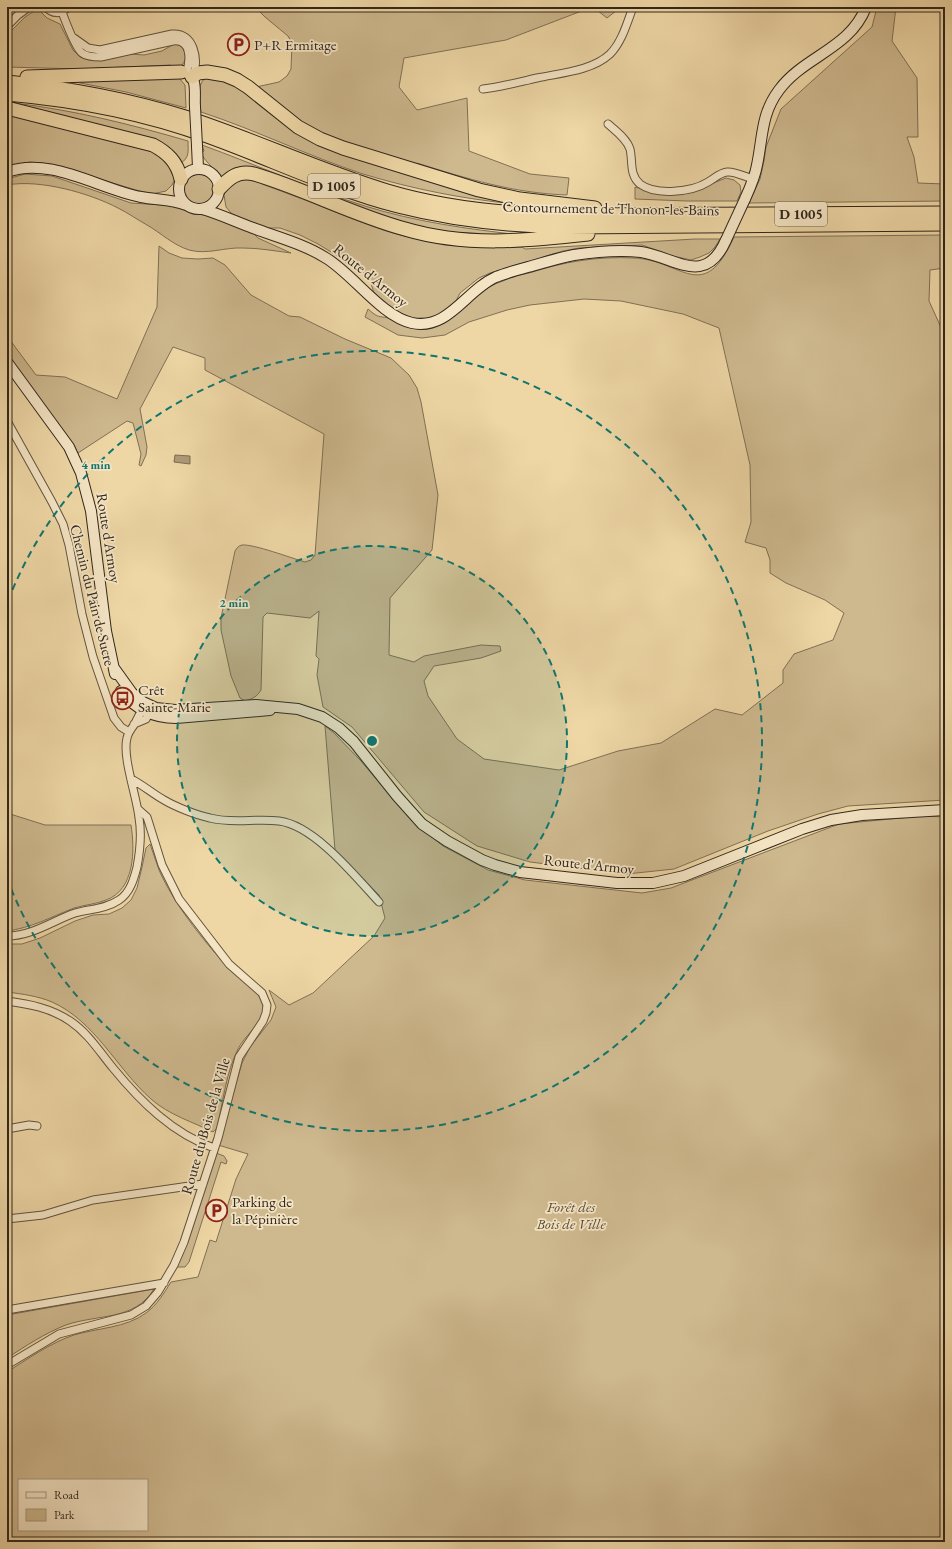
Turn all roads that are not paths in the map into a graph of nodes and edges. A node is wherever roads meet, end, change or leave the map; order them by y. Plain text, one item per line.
1 (29, 7) edge
2 (46, 7) edge
3 (68, 7) edge
4 (633, 7) edge
5 (866, 7) edge
6 (62, 12) junction
7 (7, 26) edge
8 (186, 74) junction
9 (7, 78) edge
10 (7, 82) edge
11 (483, 89) dead end
12 (7, 94) edge
13 (7, 108) edge
14 (608, 124) dead end
15 (198, 168) junction
16 (7, 172) edge
17 (753, 180) junction
18 (180, 182) junction
19 (219, 193) junction
20 (150, 198) junction
21 (186, 205) junction
22 (202, 209) junction
23 (945, 213) edge
24 (657, 215) junction
25 (237, 222) junction
26 (945, 224) edge
27 (671, 226) junction
28 (7, 362) edge
29 (7, 421) edge
30 (148, 709) junction
31 (129, 732) junction
32 (131, 779) junction
33 (138, 809) junction
34 (945, 810) edge
35 (379, 902) dead end
36 (7, 936) edge
37 (7, 1000) edge
38 (38, 1126) dead end
39 (7, 1129) edge
40 (214, 1148) junction
41 (203, 1184) junction
42 (7, 1219) edge
43 (164, 1283) junction
44 (7, 1310) edge
45 (7, 1365) edge

1 - 7 street
2 - 6 street
3 - 6 street
4 - 11 street
5 - 17 main road, Route d'Armoy
6 - 8 street
8 - 9 highway, D 1005
8 - 15 main road, bridge
8 - 24 highway, D 1005
10 - 24 highway, Contournement de Thonon-les-Bains / D 1005
12 - 27 highway, Contournement de Thonon-les-Bains / D 1005
13 - 18 highway
14 - 17 street
15 - 18 main road
15 - 19 main road
16 - 20 main road
17 - 25 main road, Route d'Armoy, bridge
18 - 20 main road
18 - 21 main road
19 - 22 main road
19 - 25 main road, Route d'Armoy
19 - 27 highway, D 1005
20 - 21 main road
21 - 22 main road
22 - 25 main road, Route d'Armoy
23 - 24 highway, Contournement de Thonon-les-Bains / D 1005
26 - 27 highway, Contournement de Thonon-les-Bains / D 1005
28 - 30 main road, Route d'Armoy
29 - 31 street, Chemin du Pain de Sucre
30 - 31 street, Route du Bois de la Ville
30 - 34 main road, Route d'Armoy
31 - 32 street, Route du Bois de la Ville
32 - 33 street, Route du Bois de la Ville
32 - 35 street
33 - 36 street
33 - 40 street, Route du Bois de la Ville
37 - 40 street
38 - 39 street
40 - 41 street, Route du Bois de la Ville
41 - 42 street
41 - 43 street, Route du Bois de la Ville
43 - 44 street
43 - 45 street, Route du Bois de la Ville

